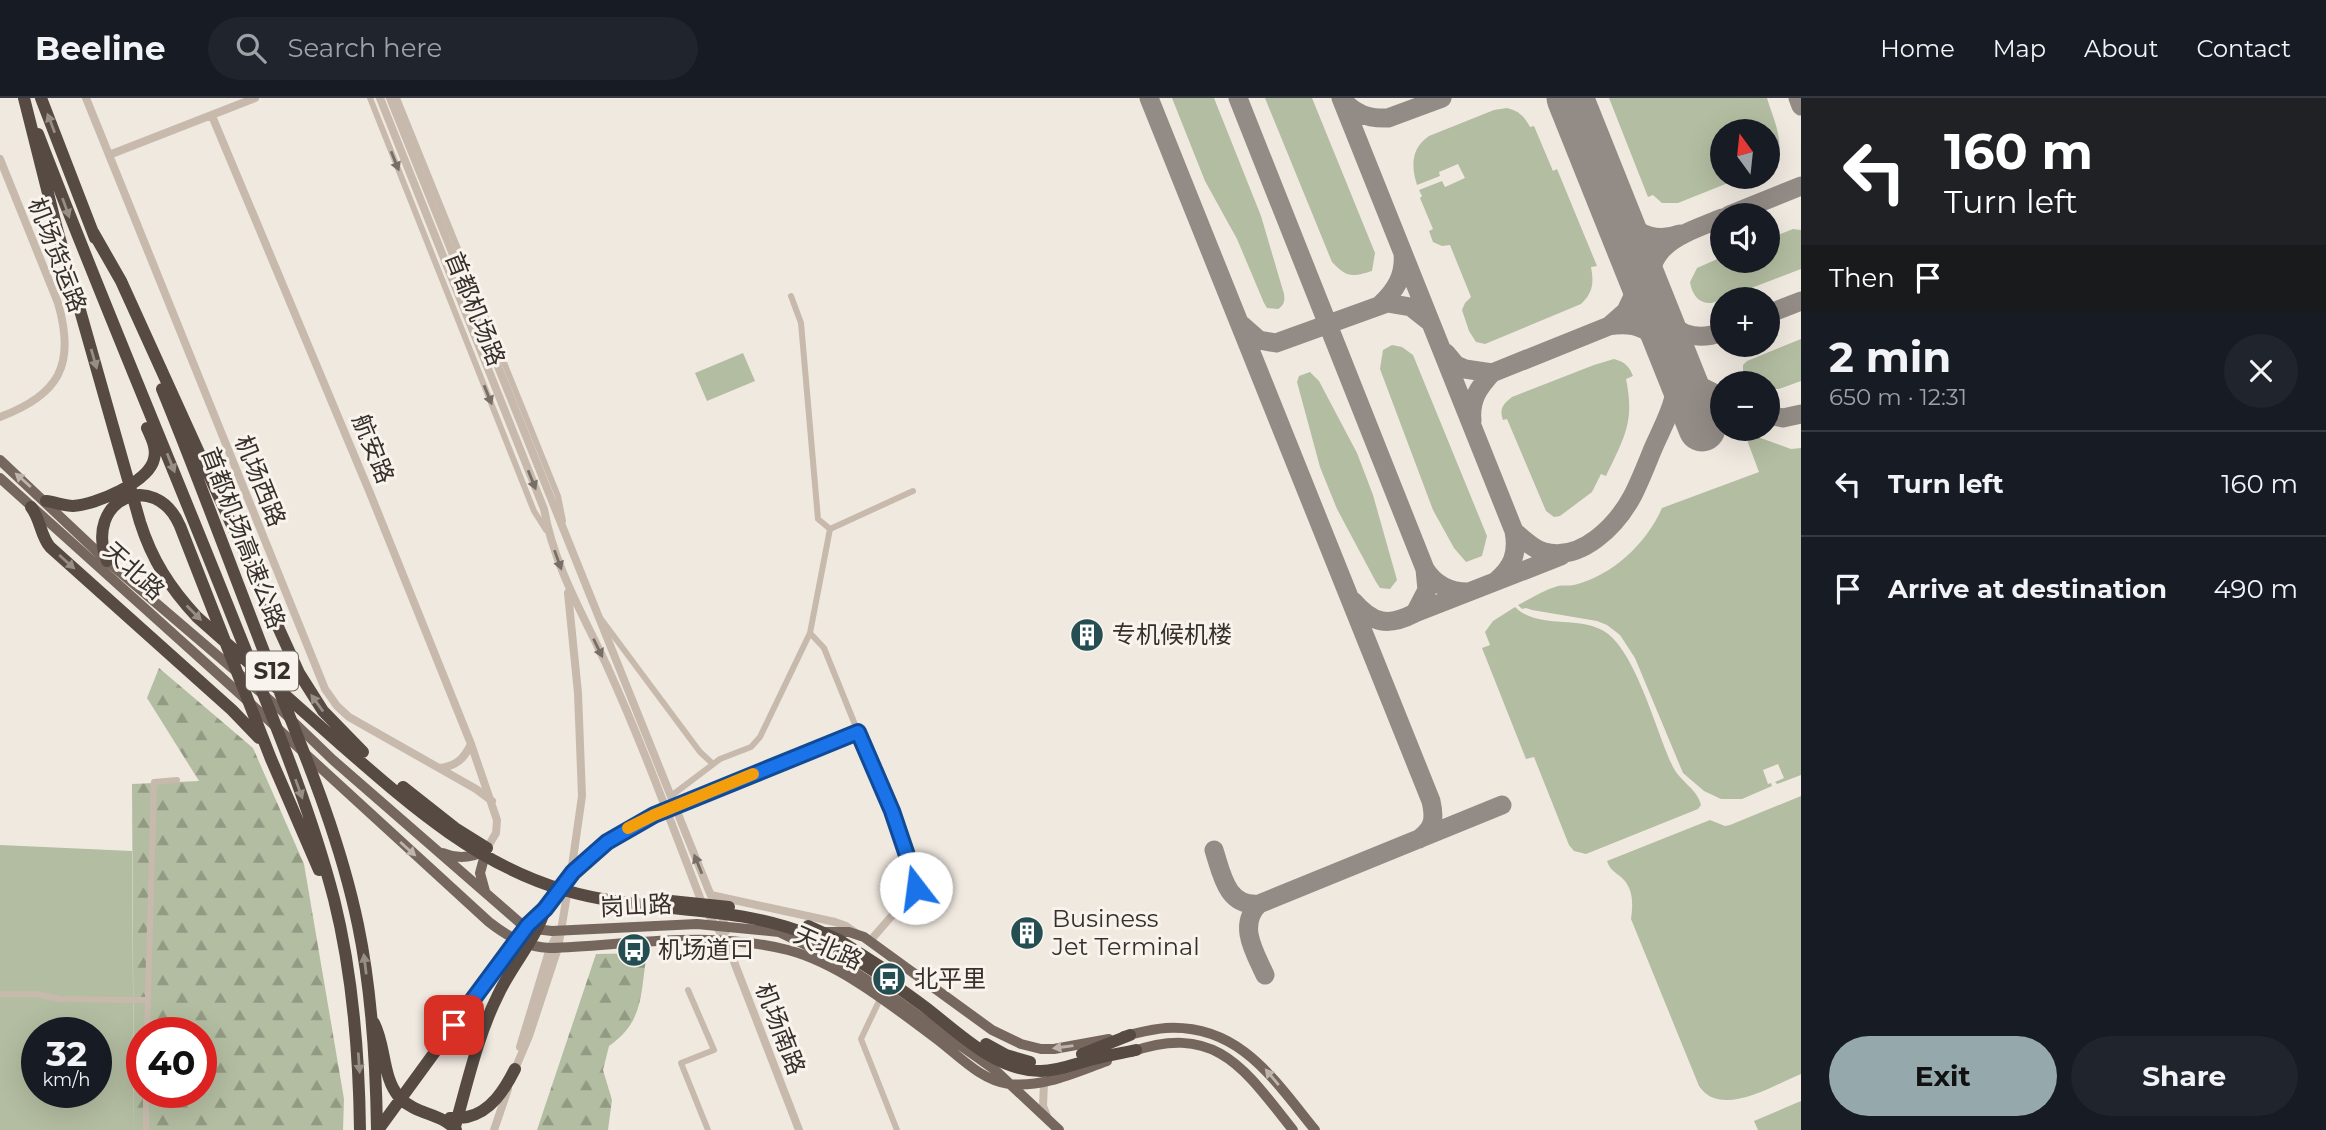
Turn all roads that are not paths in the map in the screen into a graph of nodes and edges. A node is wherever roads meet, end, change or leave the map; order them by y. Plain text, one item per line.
1 (24, 98) edge
2 (41, 98) edge
3 (86, 98) edge
4 (256, 98) edge
5 (370, 98) edge
6 (380, 98) edge
7 (390, 98) edge
8 (397, 98) edge
9 (212, 116) junction
10 (109, 155) junction
11 (0, 159) edge
12 (93, 232) junction
13 (791, 296) dead end
14 (140, 390) junction
15 (0, 417) edge
16 (0, 460) edge
17 (0, 478) edge
18 (914, 491) dead end
19 (46, 501) junction
20 (31, 507) junction
21 (830, 529) junction
22 (564, 530) junction
23 (548, 533) junction
24 (107, 561) junction
25 (584, 580) junction
26 (568, 587) junction
27 (596, 612) junction
28 (810, 633) junction
29 (858, 732) junction
30 (471, 744) junction
31 (271, 759) junction
32 (713, 764) junction
33 (440, 768) junction
34 (177, 780) dead end
35 (671, 796) junction
36 (492, 801) junction
37 (434, 848) junction
38 (486, 850) junction
39 (487, 894) junction
40 (711, 895) junction
41 (333, 899) junction
42 (545, 909) junction
43 (715, 926) junction
44 (726, 926) junction
45 (559, 931) junction
46 (779, 932) junction
47 (856, 933) junction
48 (726, 941) junction
49 (870, 941) junction
50 (554, 948) junction
51 (688, 990) dead end
52 (0, 994) edge
53 (880, 999) junction
54 (148, 1000) junction
55 (370, 1011) junction
56 (147, 1017) edge
57 (1130, 1035) junction
58 (1136, 1050) junction
59 (1064, 1064) junction
60 (515, 1069) junction
61 (1045, 1082) junction
62 (1008, 1084) junction
63 (146, 1108) edge
64 (452, 1126) edge
65 (1055, 1127) edge
66 (146, 1130) edge
67 (360, 1130) edge
68 (378, 1130) edge
69 (494, 1130) edge
70 (708, 1130) edge
71 (799, 1130) edge
72 (897, 1130) edge
73 (1293, 1130) edge
74 (1315, 1130) edge

1 -> 14 highway, 首都机场高速公路 / S12
1 -> 59 highway
12 -> 2 highway, 首都机场高速公路 / S12
3 - 10 street, 机场西路
4 - 9 street
5 -> 23 street, 首都机场路
6 -> 23 street, 首都机场路
7 - 22 street, 首都机场路
8 - 22 street, 首都机场路
9 - 10 street
9 - 30 street, 航安路
10 - 33 street, 机场西路
11 - 15 street, 机场货运路
55 -> 12 highway, 首都机场高速公路 / S12
59 -> 12 highway
13 - 21 street
14 - 19 highway
14 -> 41 highway, 首都机场高速公路 / S12
19 -> 16 main road, 天北路
17 - 20 main road, 天北路
18 - 21 street
19 - 24 main road, 天北路
20 -> 31 highway
20 -> 50 main road, 天北路
21 - 28 street
22 - 25 street, 首都机场路
23 -> 26 street, 首都机场路
24 - 31 highway
24 - 37 main road, 天北路
25 - 26 street
25 - 27 street, 首都机场路
26 -> 43 street, 首都机场路
26 - 45 street, 首都机场路
27 - 32 street
27 - 35 street, 首都机场路
28 - 29 street
28 - 32 street
29 - 42 highway
29 - 49 street
30 - 33 street
30 - 36 street, 航安路
31 - 41 highway
32 - 35 street
33 - 36 street, 机场西路
34 - 54 street
40 -> 35 street, 首都机场路
36 - 38 street, 航安路
37 - 38 main road
37 - 39 main road
38 - 39 main road
39 - 45 main road
40 - 44 street, 首都机场路
40 - 47 street
41 -> 67 highway, 首都机场高速公路 / S12
42 - 64 highway
42 - 68 highway
43 - 44 main road, 岗山路
43 - 45 main road, 岗山路
43 - 48 street, 首都机场路
44 - 46 main road, 天北路
44 - 48 street
45 - 50 street, 首都机场路
46 - 47 main road, 天北路
46 - 62 main road, 天北路
47 - 49 main road, 天北路
48 - 50 main road, 岗山路
48 - 53 main road, 天北路
48 - 71 street, 机场南路
57 -> 49 main road, 天北路
50 - 60 street, 首都机场路
51 - 70 street
52 - 54 street
53 - 62 main road, 天北路
53 - 72 street
54 - 56 street
55 - 64 highway
55 - 68 highway, 首都机场高速公路 / S12
57 - 59 highway
74 -> 57 main road, 天北路
58 - 59 highway
58 - 61 main road, 天北路
58 - 73 main road, 天北路
60 - 64 highway
60 - 69 street, 首都机场路
61 - 62 main road, 天北路
61 - 65 street
62 - 65 main road
63 - 66 street

